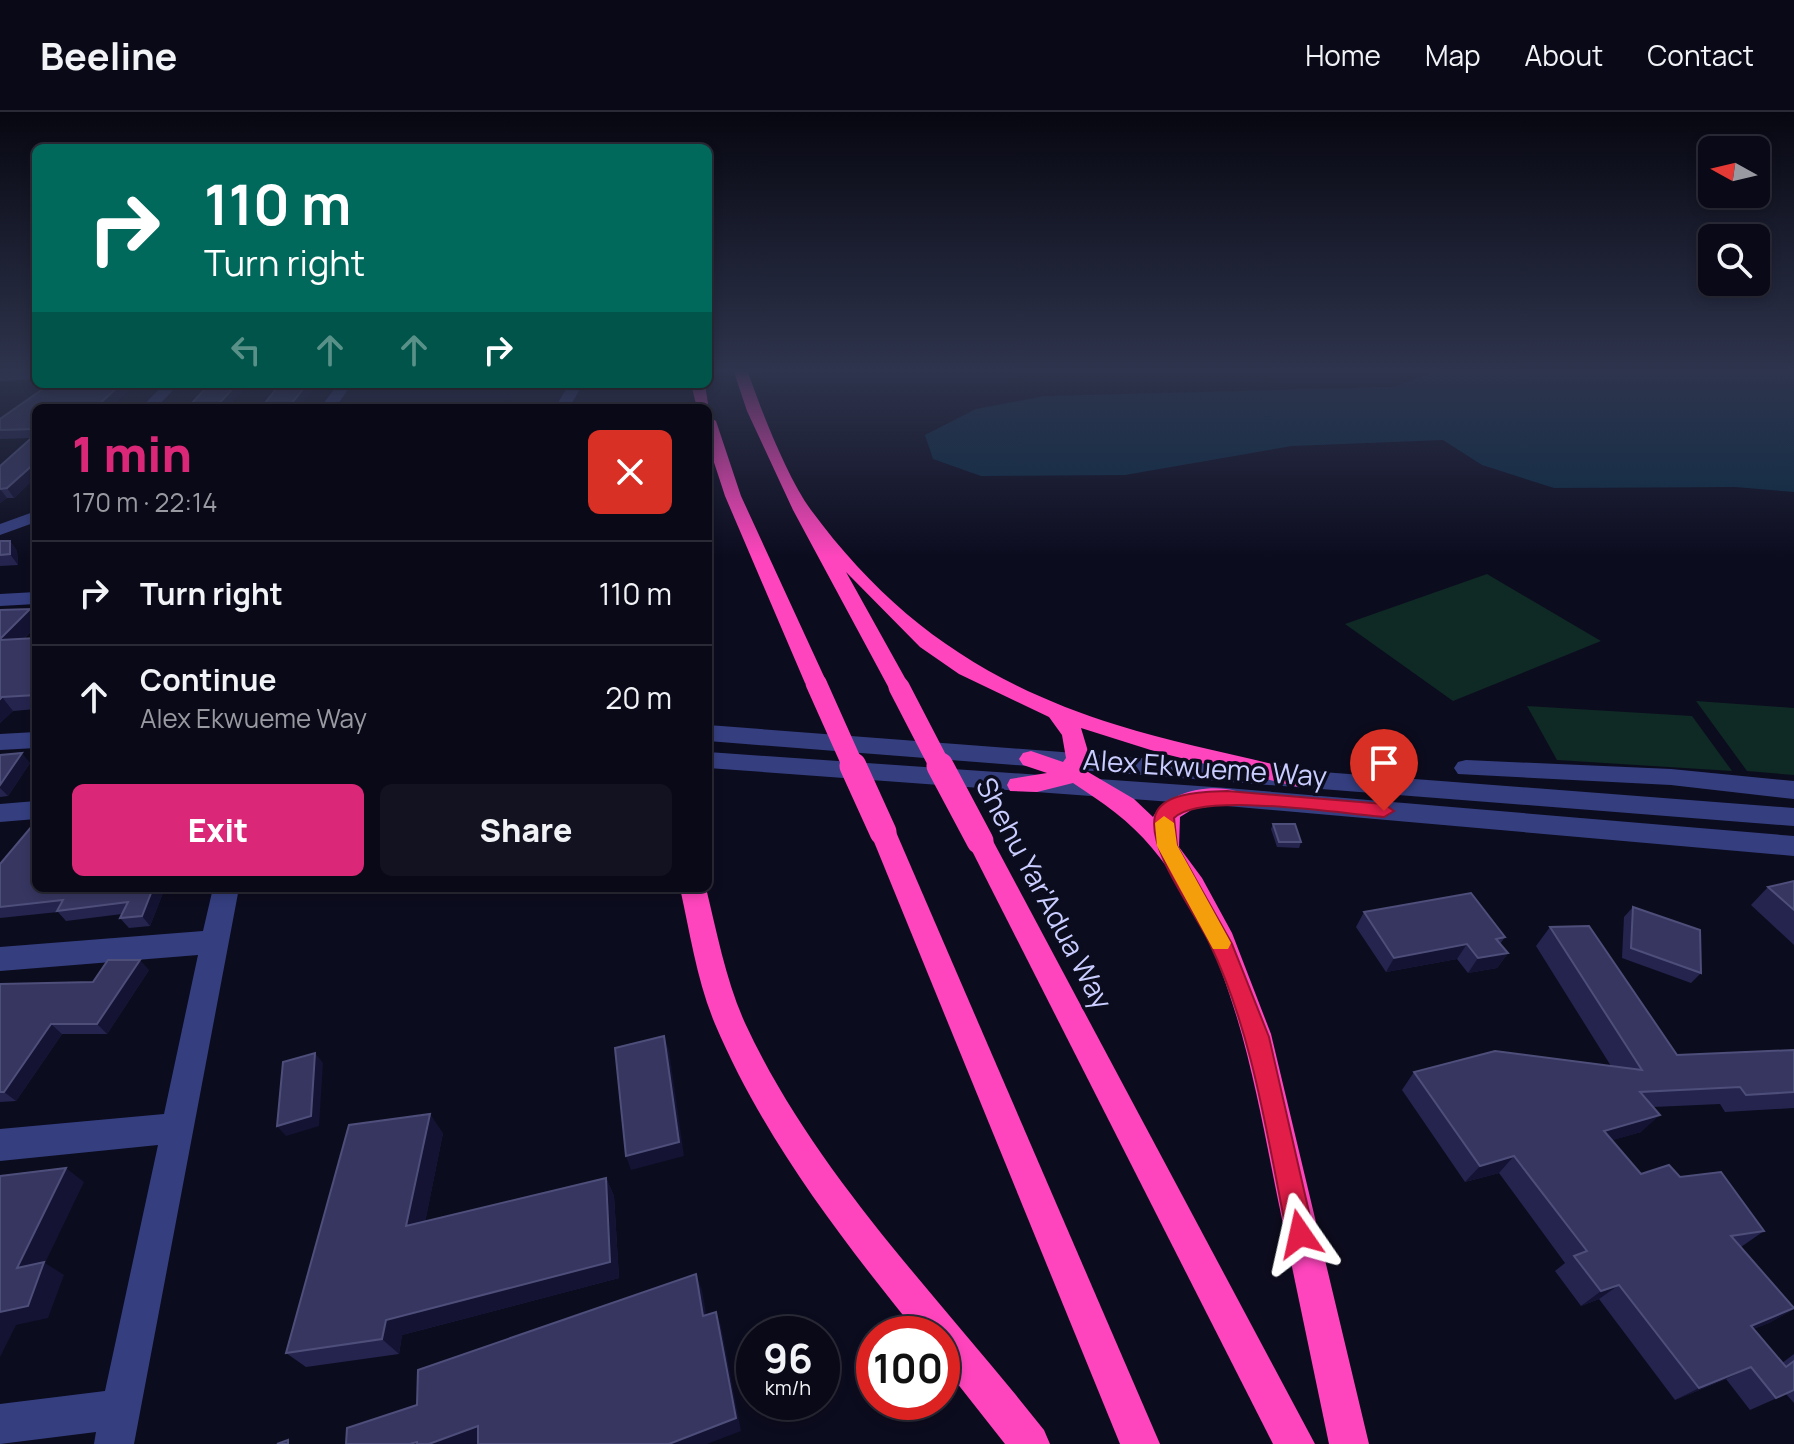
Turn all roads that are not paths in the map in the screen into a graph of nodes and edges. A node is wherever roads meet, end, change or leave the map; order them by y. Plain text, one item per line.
1 (712, 434) edge
2 (765, 434) edge
3 (802, 510) junction
4 (32, 518) edge
5 (0, 530) edge
6 (32, 598) edge
7 (0, 600) edge
8 (1055, 709) junction
9 (712, 733) edge
10 (32, 740) edge
11 (0, 742) edge
12 (1031, 759) joint
13 (712, 760) edge
14 (1073, 766) junction
15 (1466, 768) dead end
16 (1302, 780) junction
17 (1019, 785) junction
18 (1108, 789) junction
19 (1794, 790) edge
20 (1227, 797) junction
21 (32, 810) edge
22 (0, 813) edge
23 (1794, 817) edge
24 (1167, 846) junction
25 (1794, 846) edge
26 (225, 892) edge
27 (694, 892) edge
28 (215, 942) junction
29 (0, 959) edge
30 (176, 1128) junction
31 (0, 1145) edge
32 (0, 1424) edge
33 (118, 1427) edge
34 (1030, 1444) edge
35 (1140, 1444) edge
36 (1295, 1444) edge
37 (1349, 1444) edge

1 - 35 highway, bridge
2 - 3 highway, Shehu Yar'Adua Way
3 - 8 highway
3 - 36 highway, Shehu Yar'Adua Way, bridge
4 - 5 street
6 - 7 street
8 - 14 highway
8 - 16 highway
9 - 12 street
10 - 11 street
12 - 14 highway
13 - 17 street, Alex Ekwueme Way
14 - 16 street, Alex Ekwueme Way
14 - 17 highway
14 - 18 highway
15 - 19 street
16 - 23 street, Alex Ekwueme Way
17 - 18 street, Alex Ekwueme Way
18 - 20 street, Alex Ekwueme Way
18 - 24 highway
20 - 24 highway
20 - 25 street, Alex Ekwueme Way
21 - 22 street
24 - 37 highway
26 - 28 street
27 - 34 highway
28 - 29 street
28 - 30 street
30 - 31 street
30 - 33 street
32 - 33 street

